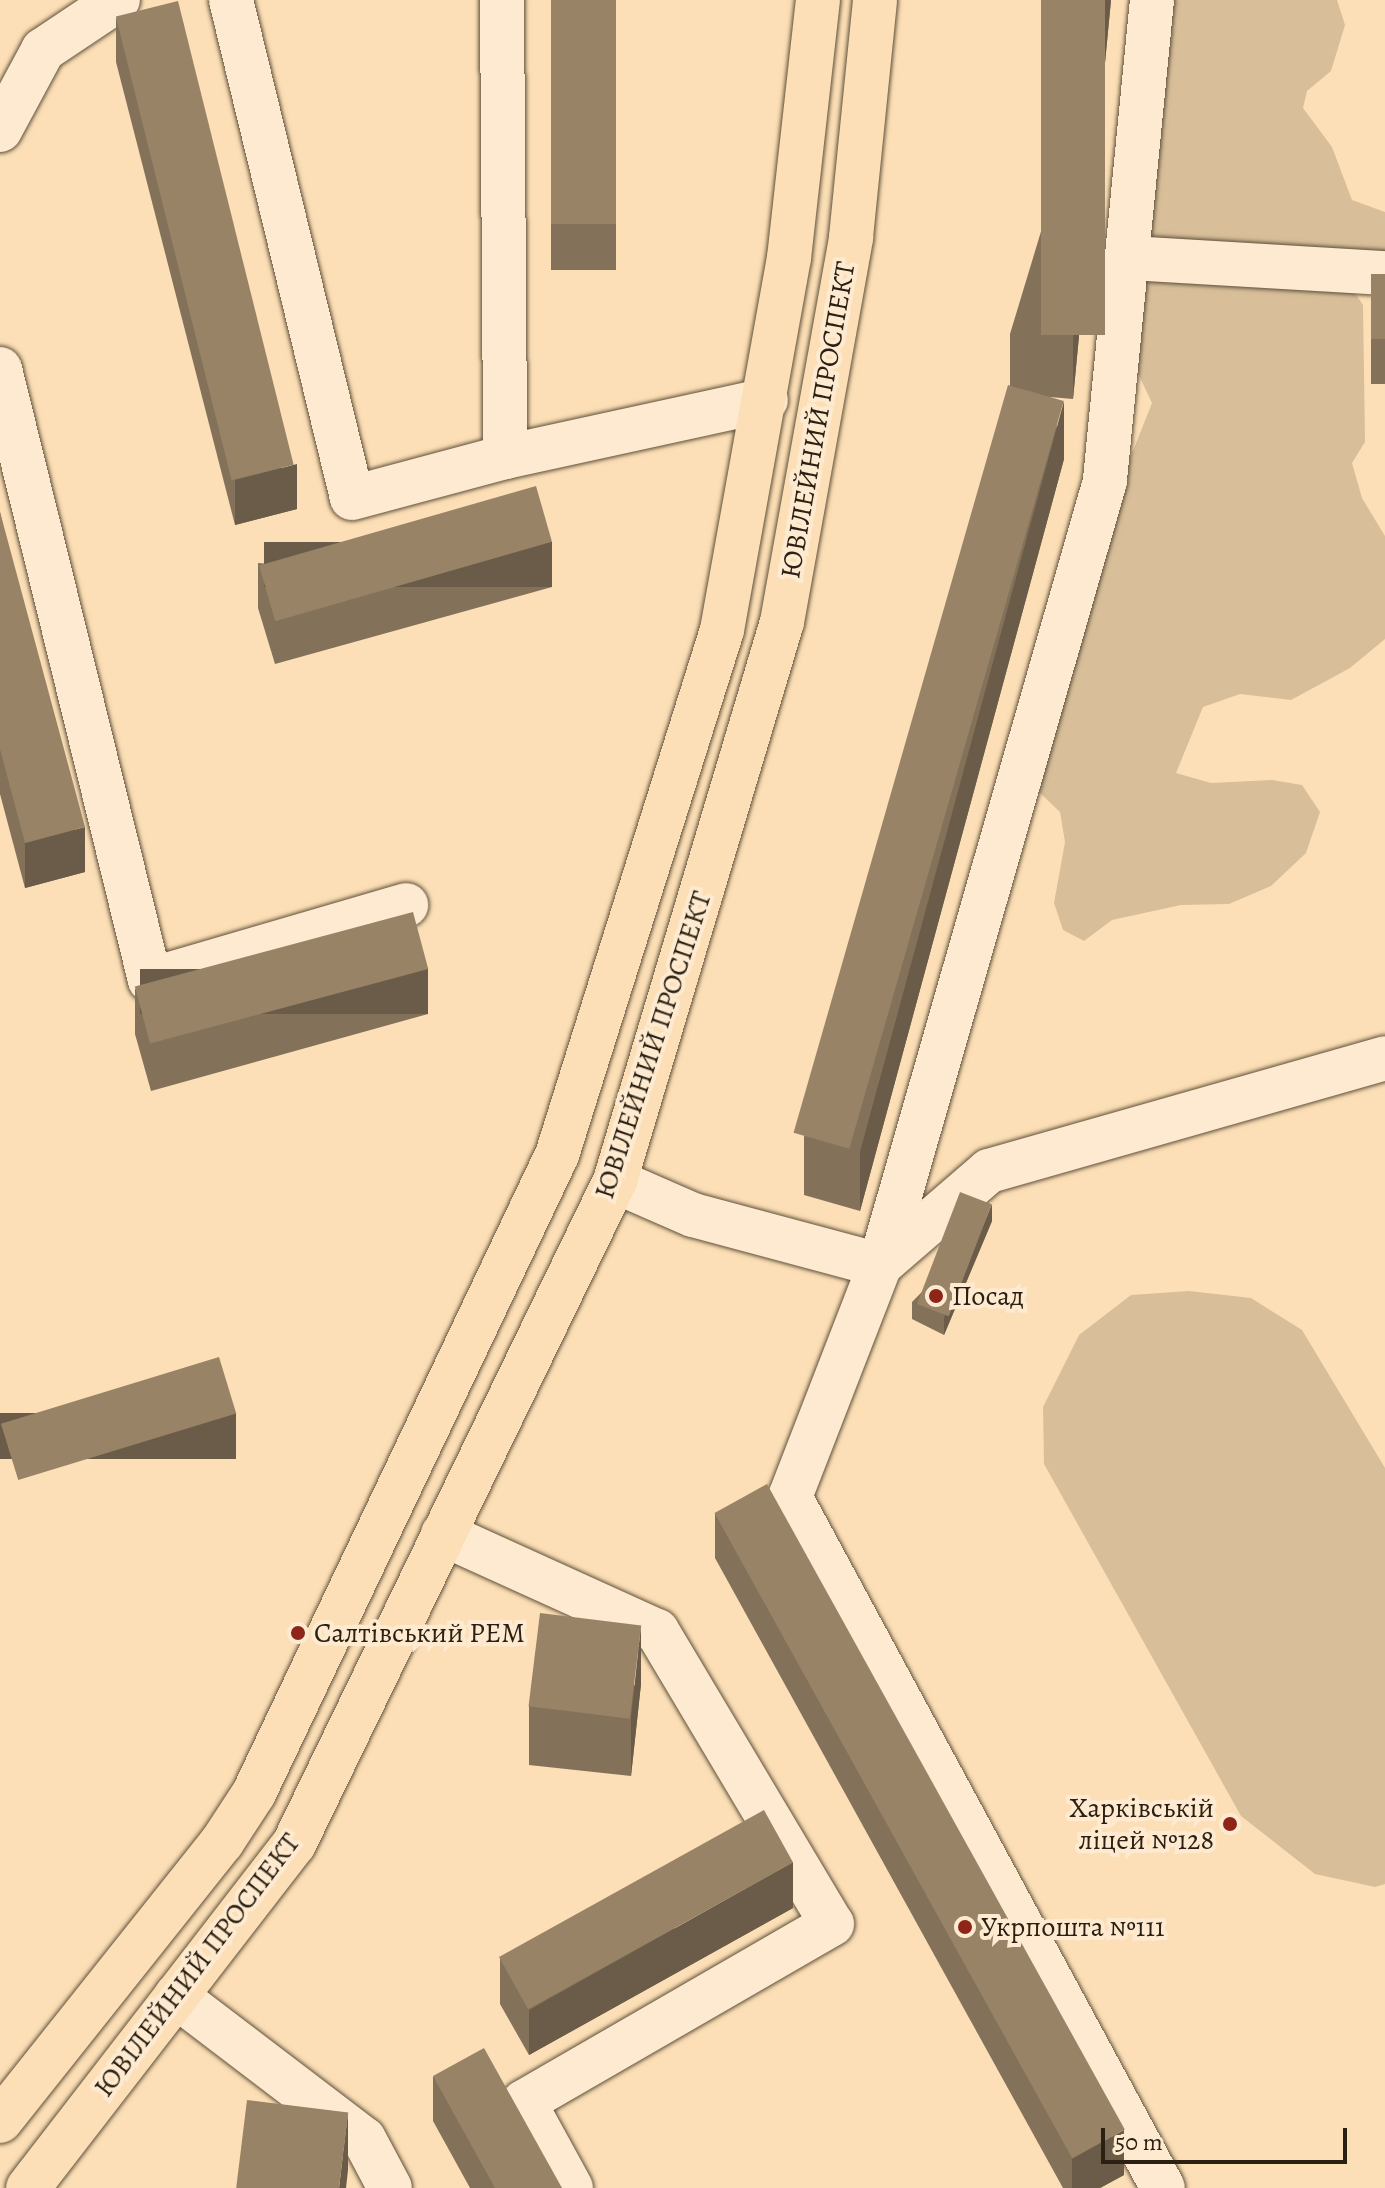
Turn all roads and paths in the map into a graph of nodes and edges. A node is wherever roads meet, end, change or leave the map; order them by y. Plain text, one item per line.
1 (118, 0) edge
2 (231, 0) edge
3 (502, 0) edge
4 (818, 0) edge
5 (875, 0) edge
6 (1152, 0) edge
7 (0, 130) edge
8 (1131, 258) junction
9 (1385, 273) edge
10 (0, 369) edge
11 (766, 400) junction
12 (505, 457) junction
13 (406, 905) dead end
14 (1385, 1058) edge
15 (557, 1155) junction
16 (615, 1181) junction
17 (880, 1265) junction
18 (443, 1534) junction
19 (176, 1996) junction
20 (0, 2121) edge
21 (28, 2188) edge
22 (390, 2188) edge
23 (571, 2188) edge
24 (1162, 2188) edge

1 - 7 street
2 - 12 street
3 - 12 street
4 - 11 main road, ЮВІЛЕЙНИЙ ПРОСПЕКТ
5 - 16 main road, ЮВІЛЕЙНИЙ ПРОСПЕКТ
6 - 8 street
8 - 9 street
8 - 17 street
10 - 13 street
11 - 12 street
11 - 15 main road, ЮВІЛЕЙНИЙ ПРОСПЕКТ
14 - 17 street
15 - 16 main road
15 - 20 main road, ЮВІЛЕЙНИЙ ПРОСПЕКТ
16 - 17 street
16 - 18 main road, ЮВІЛЕЙНИЙ ПРОСПЕКТ
17 - 24 street
18 - 19 main road, ЮВІЛЕЙНИЙ ПРОСПЕКТ
18 - 23 street
19 - 21 main road, ЮВІЛЕЙНИЙ ПРОСПЕКТ
19 - 22 street

